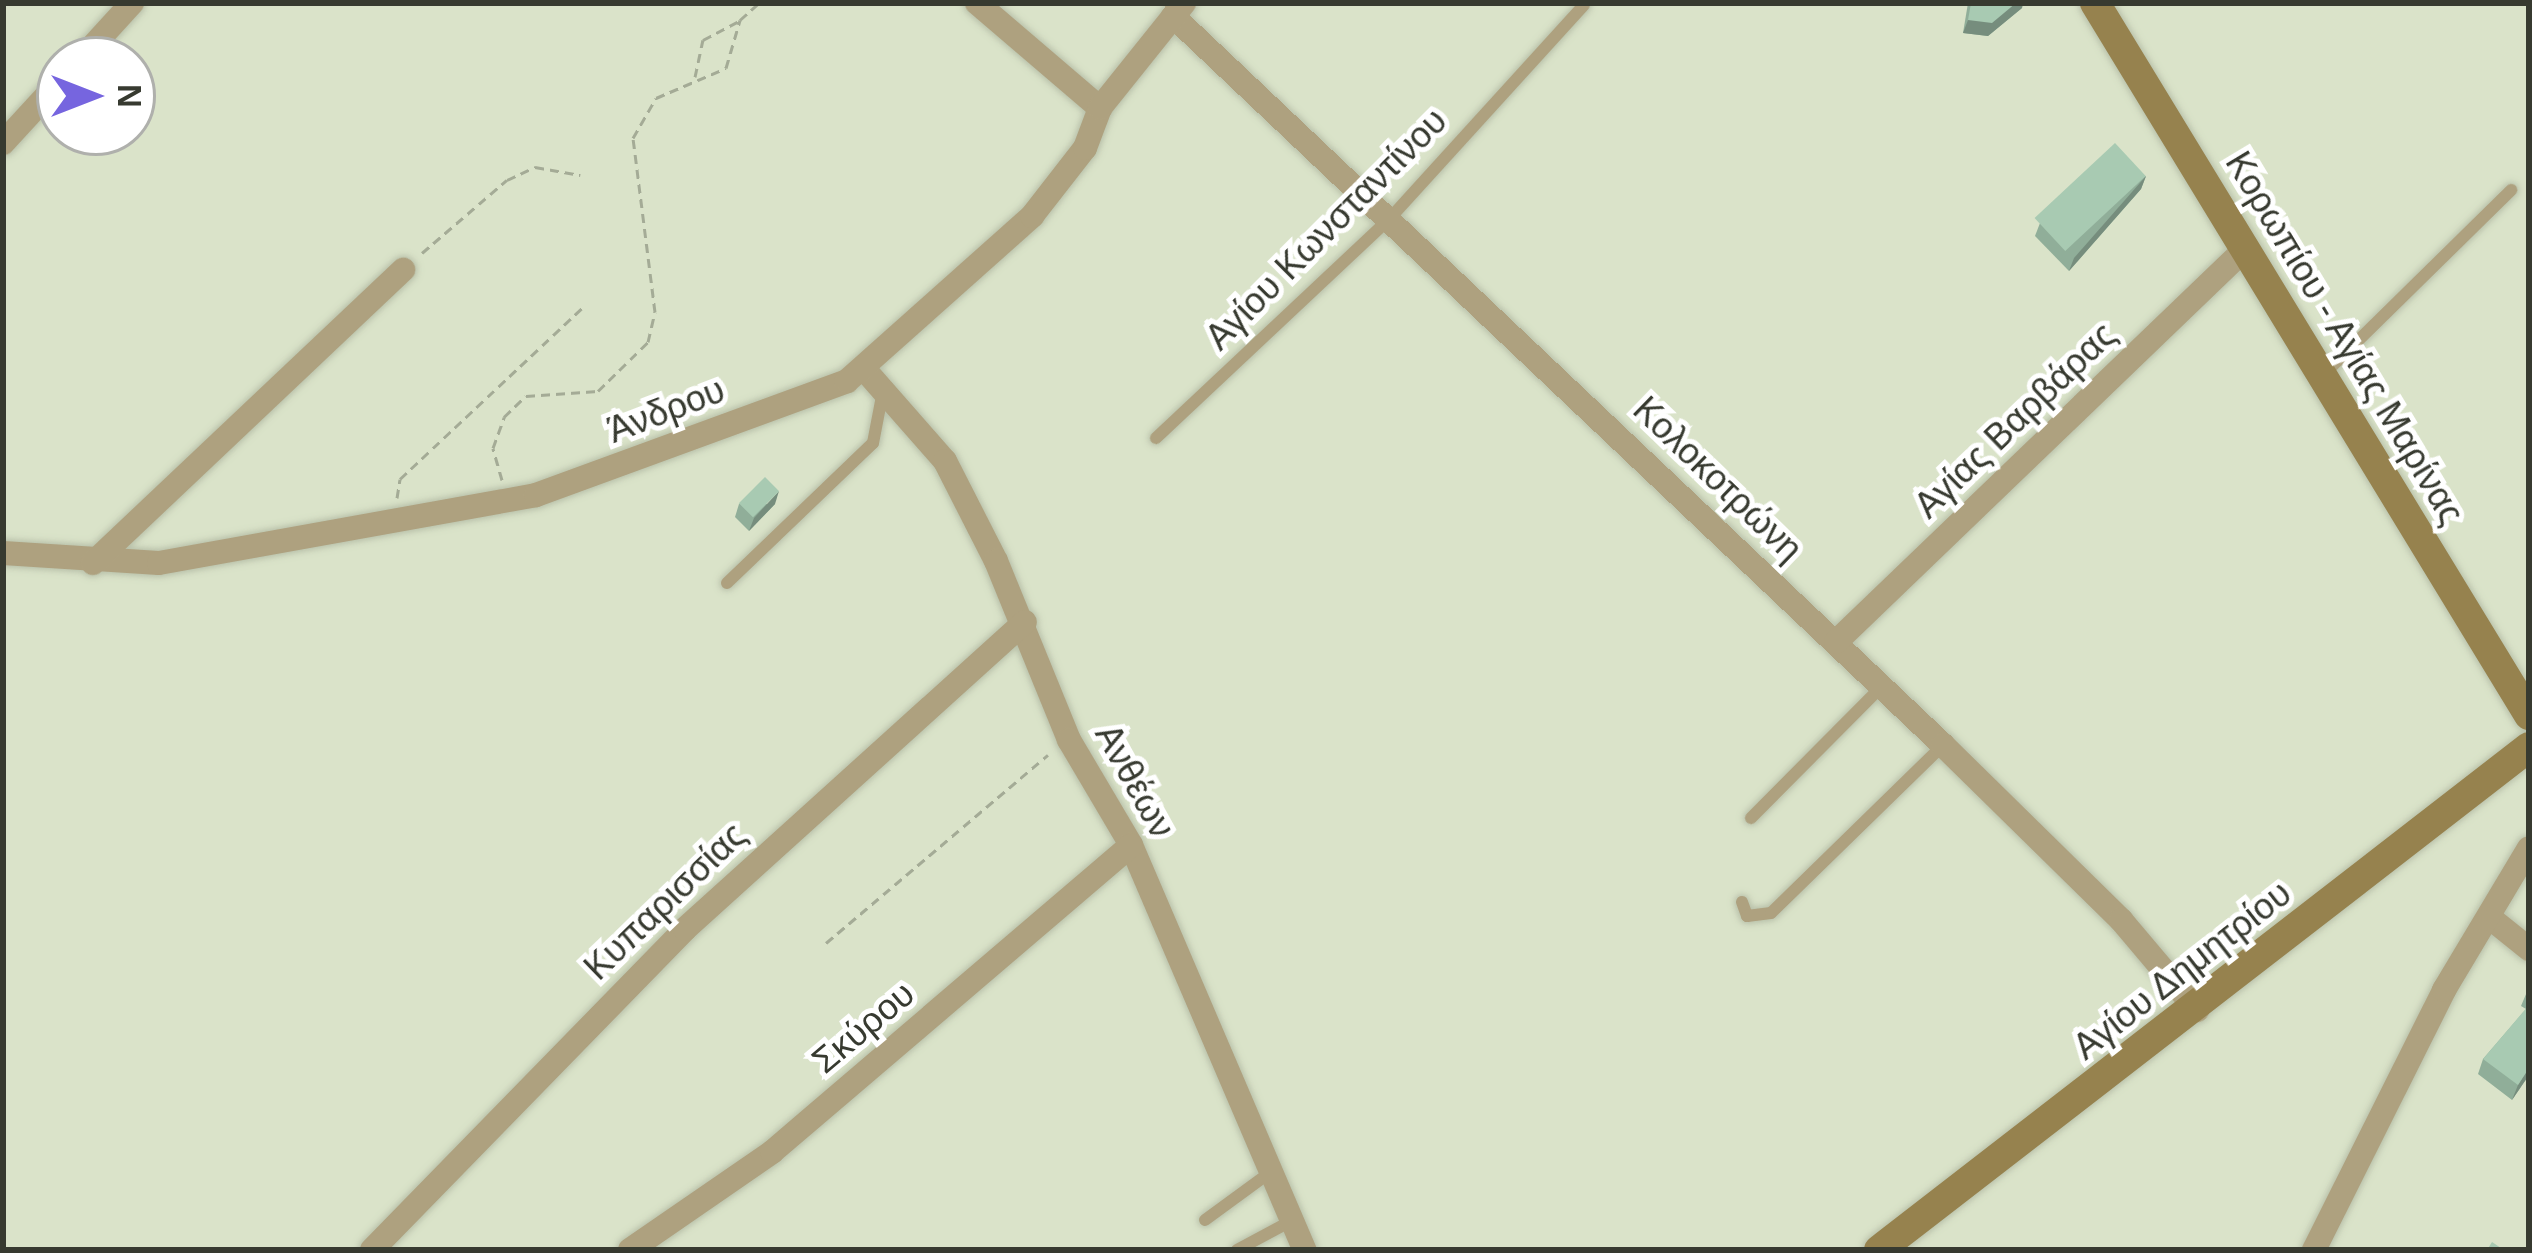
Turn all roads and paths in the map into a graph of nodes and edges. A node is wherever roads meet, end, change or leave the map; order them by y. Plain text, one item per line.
1 (132, 3) edge
2 (759, 3) edge
3 (977, 3) edge
4 (2095, 3) edge
5 (1584, 5) edge
6 (1179, 10) edge
7 (740, 20) junction
8 (102, 36) edge
9 (695, 77) junction
10 (36, 107) edge
11 (1100, 108) junction
12 (3, 143) edge
13 (580, 175) dead end
14 (2511, 190) dead end
15 (1392, 216) junction
16 (2245, 249) junction
17 (403, 270) joint
18 (582, 308) dead end
19 (865, 370) junction
20 (2322, 376) junction
21 (883, 390) junction
22 (1156, 438) dead end
23 (507, 499) junction
24 (394, 517) junction
25 (3, 553) edge
26 (93, 562) junction
27 (727, 584) dead end
28 (1025, 622) junction
29 (1836, 642) junction
30 (1881, 687) junction
31 (2529, 715) edge
32 (1069, 740) junction
33 (1942, 745) junction
34 (2529, 747) edge
35 (1751, 818) dead end
36 (1131, 845) junction
37 (2529, 848) edge
38 (1742, 902) dead end
39 (2488, 917) junction
40 (826, 943) dead end
41 (2529, 949) edge
42 (2197, 1010) junction
43 (1273, 1170) junction
44 (1294, 1219) junction
45 (1204, 1220) dead end
46 (372, 1250) edge
47 (630, 1250) edge
48 (1237, 1250) edge
49 (1305, 1250) edge
50 (1879, 1250) edge
51 (2314, 1250) edge

1 - 8 street
2 - 7 path
3 - 11 street
4 - 16 main road, Κορωπίου - Αγίας Μαρίνας
5 - 15 lane, Αγίου Κωνσταντίνου
6 - 11 street, Άνδρου
6 - 15 street, Κολοκοτρώνη
7 - 9 path
7 - 9 path
9 - 23 path
10 - 12 street
11 - 19 street, Άνδρου
13 - 17 path
14 - 20 lane
15 - 22 lane, Αγίου Κωνσταντίνου
15 - 29 street, Κολοκοτρώνη
16 - 20 main road, Κορωπίου - Αγίας Μαρίνας
16 - 29 street, Αγίας Βαρβάρας
17 - 26 street
18 - 24 path
19 - 21 street, Ανθέων
19 - 23 street, Άνδρου
20 - 31 main road, Κορωπίου - Αγίας Μαρίνας
21 - 27 lane
21 - 28 street, Ανθέων
23 - 24 street, Άνδρου
24 - 26 street, Άνδρου
25 - 26 street, Άνδρου
28 - 32 street, Ανθέων
28 - 46 street, Κυπαρισσίας
29 - 30 street, Κολοκοτρώνη
30 - 33 street, Κολοκοτρώνη
30 - 35 lane
32 - 36 street, Ανθέων
32 - 40 path
33 - 38 lane
33 - 42 street, Κολοκοτρώνη
34 - 42 main road, Αγίου Δημητρίου
36 - 43 street, Ανθέων
36 - 47 street, Σκύρου
37 - 39 street
39 - 41 street
39 - 51 street
42 - 50 main road, Αγίου Δημητρίου
43 - 44 street, Ανθέων
43 - 45 lane
44 - 48 lane
44 - 49 street, Ανθέων

